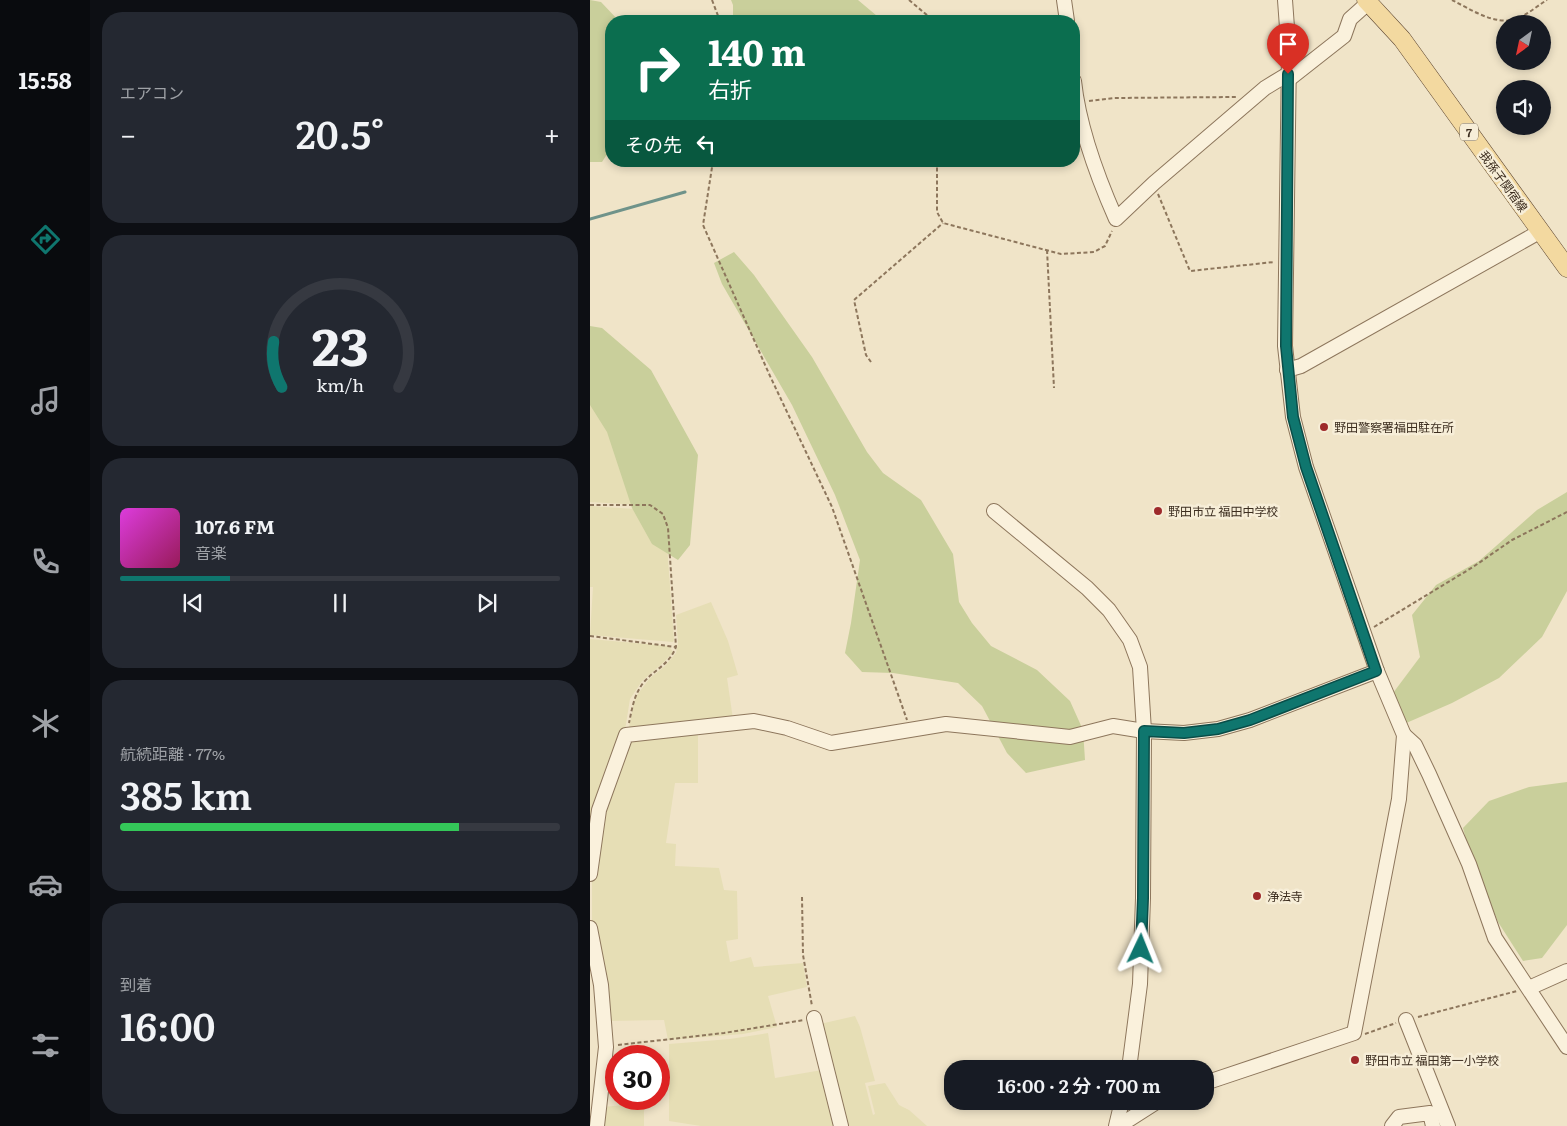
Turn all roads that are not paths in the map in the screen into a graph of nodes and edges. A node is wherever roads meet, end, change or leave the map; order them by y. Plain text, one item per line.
1 (1064, 0) edge
2 (1285, 0) edge
3 (1367, 1) edge
4 (1067, 15) edge
5 (1288, 77) junction
6 (1080, 116) edge
7 (1540, 231) junction
8 (1567, 268) edge
9 (1287, 370) junction
10 (994, 511) dead end
11 (1376, 671) junction
12 (1144, 731) junction
13 (1404, 735) junction
14 (590, 874) edge
15 (590, 928) edge
16 (1567, 972) edge
17 (1529, 988) junction
18 (814, 1018) road end
19 (1406, 1020) road end
20 (1567, 1047) edge
21 (1130, 1060) edge
22 (1214, 1080) edge
23 (1121, 1110) edge
24 (1144, 1110) edge
25 (597, 1126) edge
26 (841, 1126) edge
27 (1118, 1126) edge
28 (1392, 1126) edge
29 (1433, 1126) edge
30 (1448, 1126) edge

1 - 4 street
2 - 5 street
3 - 5 street
3 - 7 main road, 我孫子関宿線 / 7
5 - 6 street
5 - 9 street
7 - 8 main road, 我孫子関宿線 / 7
7 - 9 street
9 - 11 street
10 - 12 street
11 - 12 street
11 - 13 street
12 - 14 street
12 - 21 street
13 - 17 street
13 - 22 street
15 - 25 street
16 - 17 street
17 - 20 street
18 - 26 street
19 - 30 street
23 - 27 street
24 - 27 street
28 - 29 street

